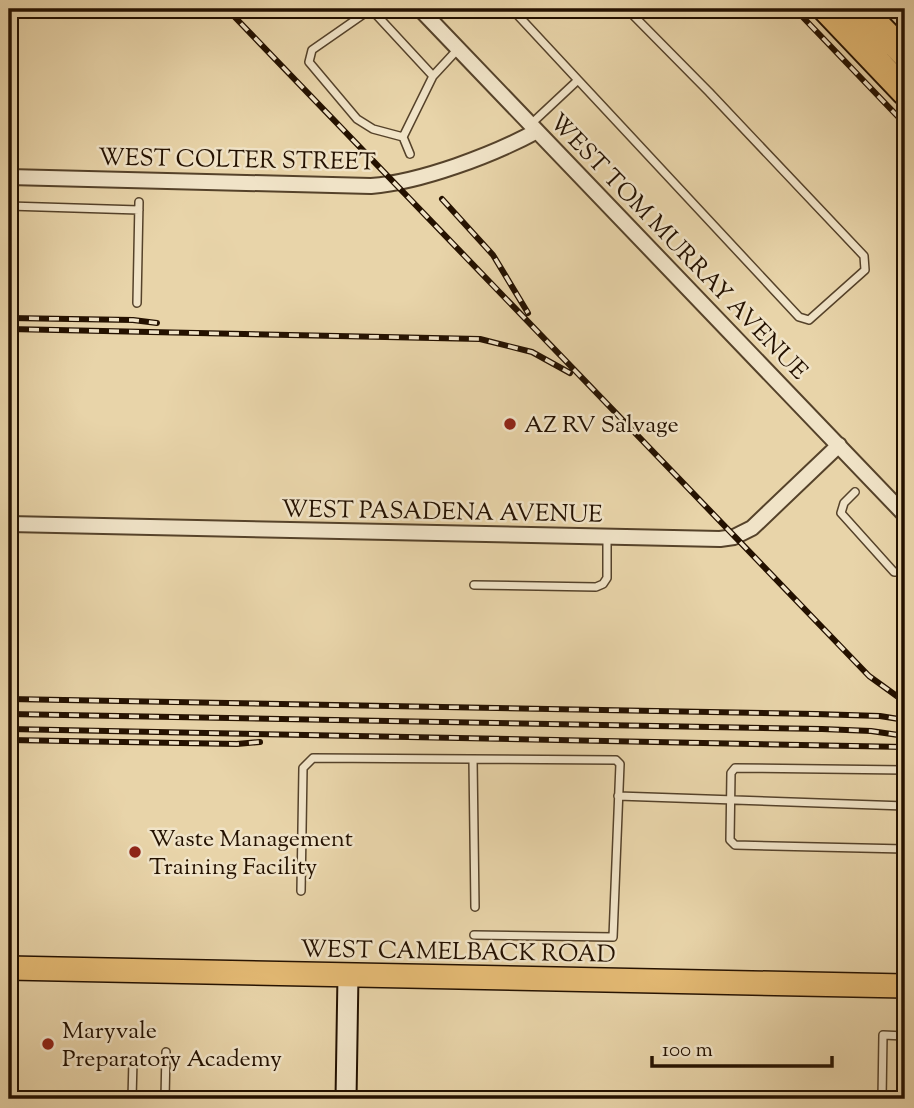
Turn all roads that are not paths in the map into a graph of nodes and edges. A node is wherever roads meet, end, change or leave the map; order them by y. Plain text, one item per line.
1 (9, 9) edge
2 (371, 9) edge
3 (420, 9) edge
4 (512, 9) edge
5 (627, 9) edge
6 (826, 9) edge
7 (862, 9) edge
8 (458, 49) junction
9 (905, 54) edge
10 (9, 56) edge
11 (433, 76) junction
12 (578, 80) junction
13 (905, 92) edge
14 (534, 127) junction
15 (403, 137) junction
16 (410, 154) dead end
17 (9, 177) edge
18 (9, 206) edge
19 (137, 303) dead end
20 (839, 445) junction
21 (855, 492) dead end
22 (905, 515) edge
23 (9, 524) edge
24 (607, 537) junction
25 (905, 572) edge
26 (474, 585) dead end
27 (473, 760) junction
28 (905, 770) edge
29 (618, 796) junction
30 (731, 800) junction
31 (905, 806) edge
32 (905, 849) edge
33 (301, 891) dead end
34 (474, 907) dead end
35 (474, 935) dead end
36 (9, 968) edge
37 (348, 975) junction
38 (905, 986) edge
39 (905, 1036) edge
40 (166, 1052) dead end
41 (166, 1061) junction
42 (132, 1099) edge
43 (165, 1099) edge
44 (346, 1099) edge
45 (882, 1099) edge

1 - 10 lane
2 - 11 lane
2 - 15 lane
3 - 8 street, WEST TOM MURRAY AVENUE
4 - 12 lane
5 - 12 lane
6 - 13 highway
7 - 9 highway
8 - 11 lane
8 - 14 street, WEST TOM MURRAY AVENUE
11 - 15 lane
12 - 14 lane
14 - 17 street, WEST COLTER STREET
14 - 20 street, WEST TOM MURRAY AVENUE
15 - 16 lane
18 - 19 lane
20 - 22 street, WEST TOM MURRAY AVENUE
20 - 24 street, WEST PASADENA AVENUE
21 - 25 lane
23 - 24 street, WEST PASADENA AVENUE
24 - 26 lane
27 - 29 lane
27 - 33 lane
27 - 34 lane
28 - 30 lane
29 - 30 lane
29 - 35 lane
30 - 31 lane
30 - 32 lane
36 - 37 main road, WEST CAMELBACK ROAD
37 - 38 main road, WEST CAMELBACK ROAD
37 - 44 street
39 - 45 lane
40 - 41 lane
41 - 42 lane
41 - 43 lane

